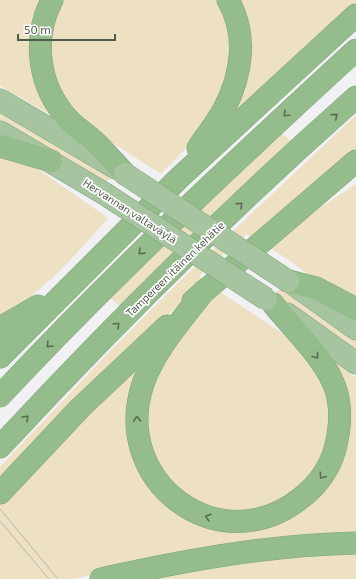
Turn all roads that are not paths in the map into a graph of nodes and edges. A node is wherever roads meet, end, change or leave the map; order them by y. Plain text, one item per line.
1 (52, 0) edge
2 (228, 0) edge
3 (356, 15) edge
4 (356, 50) edge
5 (356, 97) edge
6 (0, 100) edge
7 (0, 132) edge
8 (0, 146) edge
9 (51, 161) junction
10 (356, 161) edge
11 (125, 174) junction
12 (356, 177) edge
13 (178, 178) junction
14 (276, 228) junction
15 (288, 281) junction
16 (204, 291) junction
17 (63, 292) junction
18 (270, 302) junction
19 (356, 309) edge
20 (0, 328) edge
21 (356, 329) edge
22 (0, 357) edge
23 (356, 363) edge
24 (0, 396) edge
25 (0, 447) edge
26 (0, 493) edge
27 (356, 543) edge
28 (101, 579) edge

1 - 11 highway
2 - 13 highway
3 - 13 highway
4 -> 24 highway
25 -> 5 highway, Tampereen itäinen kehätie
6 - 11 highway
7 - 9 highway, Hervannan valtaväylä
8 - 9 highway
9 - 18 highway, Hervannan valtaväylä, bridge
10 - 14 highway
11 - 15 highway, bridge
12 - 14 highway
13 - 17 highway
14 - 16 highway
15 - 19 highway
15 - 21 highway
18 -> 16 highway
16 - 26 highway
17 - 20 highway
17 - 22 highway
18 - 23 highway, Hervannan valtaväylä
27 - 28 highway

